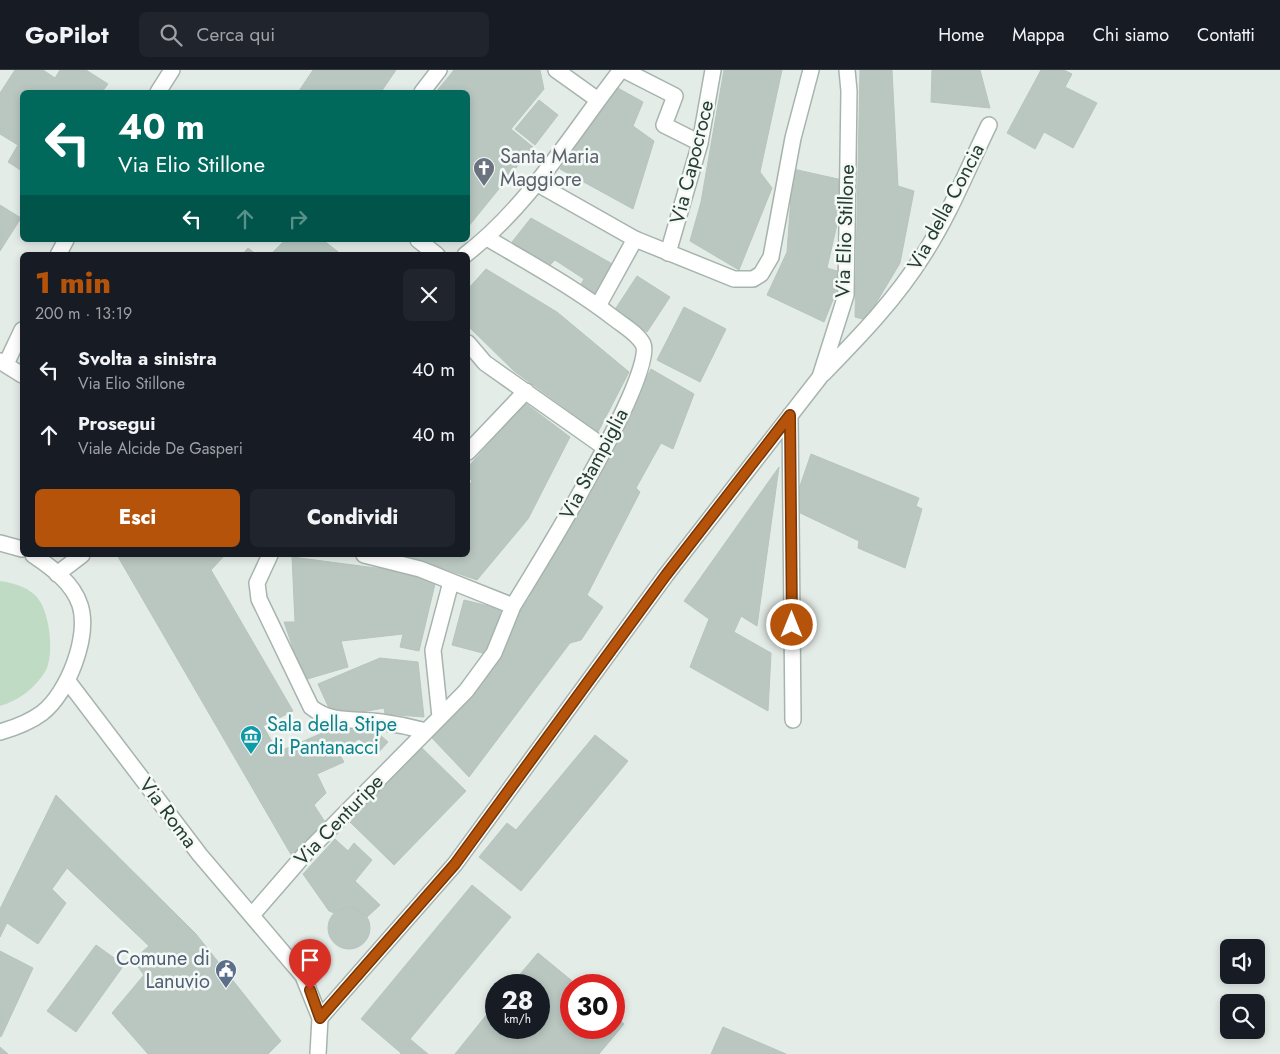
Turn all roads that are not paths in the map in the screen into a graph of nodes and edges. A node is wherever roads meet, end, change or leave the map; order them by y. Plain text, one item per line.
1 (172, 70) edge
2 (439, 70) edge
3 (556, 70) edge
4 (622, 70) edge
5 (713, 70) edge
6 (811, 70) edge
7 (847, 70) edge
8 (159, 90) edge
9 (424, 90) edge
10 (598, 100) junction
11 (989, 125) dead end
12 (700, 143) junction
13 (536, 183) junction
14 (487, 238) junction
15 (635, 239) junction
16 (421, 242) edge
17 (433, 252) edge
18 (469, 252) edge
19 (668, 253) junction
20 (598, 306) junction
21 (20, 333) edge
22 (470, 345) edge
23 (3, 363) edge
24 (20, 375) edge
25 (820, 376) junction
26 (526, 391) junction
27 (790, 415) junction
28 (604, 447) junction
29 (470, 450) edge
30 (0, 544) edge
31 (20, 549) edge
32 (36, 557) edge
33 (79, 557) edge
34 (269, 557) edge
35 (372, 557) edge
36 (57, 574) junction
37 (451, 582) junction
38 (513, 606) junction
39 (67, 680) junction
40 (440, 717) junction
41 (793, 720) dead end
42 (426, 731) junction
43 (0, 732) edge
44 (252, 915) junction
45 (320, 1018) junction
46 (318, 1054) edge

1 - 8 street
2 - 9 street
3 - 10 street
4 - 10 street
4 - 12 street
5 - 12 street, Via Capocroce
6 - 19 street
7 - 25 street, Via Elio Stillone
10 - 13 street
11 - 25 street, Via della Concia
12 - 19 street, Via Capocroce
13 - 14 street
13 - 15 street
14 - 18 street
14 - 20 street, Via Stampiglia
15 - 19 street
15 - 20 street
16 - 17 street
20 - 28 street, Via Stampiglia
21 - 23 street
22 - 26 street
23 - 24 street
25 - 27 street, Via Elio Stillone
26 - 28 street
26 - 29 street
27 - 41 street
27 - 45 street, Via Elio Stillone
28 - 38 street, Via Stampiglia
30 - 31 street
32 - 36 street
33 - 36 street
34 - 42 street
35 - 37 street
36 - 39 street
37 - 38 street
37 - 40 street
38 - 40 street, Via Centuripe
39 - 43 street
39 - 44 street, Via Roma
40 - 42 street, Via Centuripe
42 - 44 street, Via Centuripe
44 - 45 street, Via Roma
45 - 46 street

